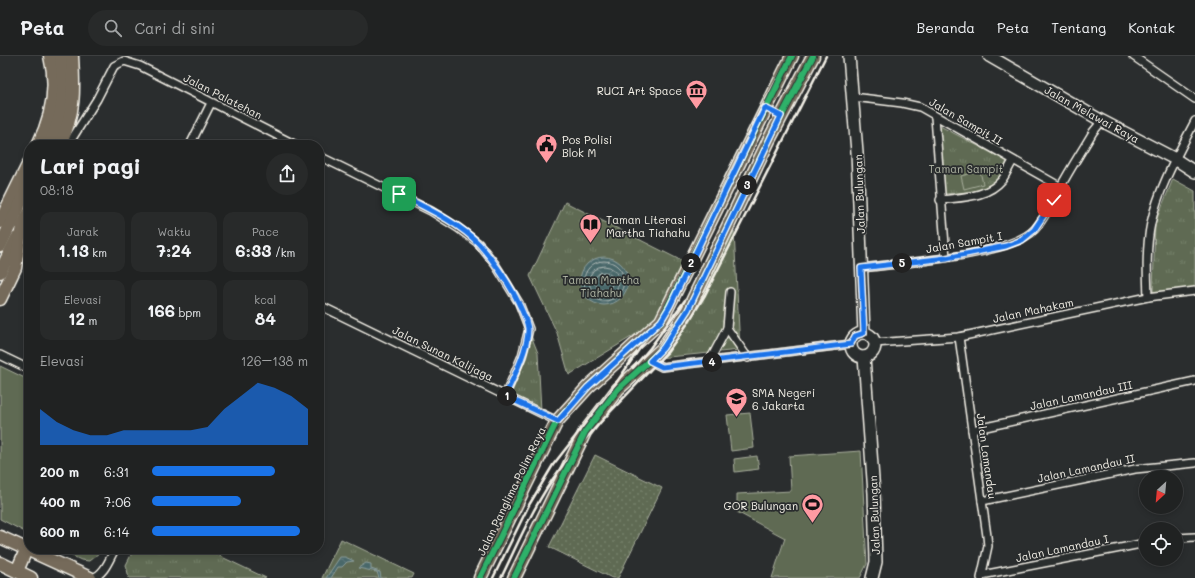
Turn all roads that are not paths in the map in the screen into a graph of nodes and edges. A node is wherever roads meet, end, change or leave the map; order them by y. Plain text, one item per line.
1 (50, 56) edge
2 (61, 56) edge
3 (72, 56) edge
4 (792, 56) edge
5 (813, 56) edge
6 (849, 56) edge
7 (989, 56) edge
8 (1133, 56) edge
9 (853, 97) junction
10 (1195, 99) edge
11 (210, 103) junction
12 (765, 108) junction
13 (781, 116) junction
14 (935, 117) junction
15 (1102, 121) junction
16 (1195, 121) edge
17 (41, 140) edge
18 (51, 140) edge
19 (62, 140) edge
20 (71, 140) edge
21 (192, 140) edge
22 (286, 140) edge
23 (324, 158) edge
24 (1175, 159) junction
25 (1013, 161) junction
26 (1195, 172) edge
27 (24, 180) edge
28 (1061, 187) junction
29 (24, 196) edge
30 (940, 200) junction
31 (24, 216) edge
32 (11, 223) edge
33 (0, 246) edge
34 (946, 258) junction
35 (861, 268) junction
36 (0, 272) edge
37 (1195, 291) edge
38 (730, 292) dead end
39 (1148, 297) junction
40 (0, 299) edge
41 (324, 307) edge
42 (728, 328) junction
43 (864, 333) junction
44 (959, 337) junction
45 (874, 343) junction
46 (851, 344) junction
47 (0, 355) edge
48 (864, 356) junction
49 (748, 358) junction
50 (650, 361) junction
51 (709, 362) junction
52 (24, 367) edge
53 (1195, 380) edge
54 (505, 396) junction
55 (558, 421) junction
56 (972, 430) junction
57 (1195, 463) edge
58 (982, 501) junction
59 (0, 537) edge
60 (1195, 537) edge
61 (1183, 538) edge
62 (1139, 544) edge
63 (24, 549) edge
64 (24, 554) edge
65 (35, 554) edge
66 (113, 554) edge
67 (0, 562) edge
68 (17, 571) junction
69 (103, 575) edge
70 (982, 577) edge
71 (31, 578) edge
72 (91, 578) edge
73 (480, 578) edge
74 (514, 578) edge
75 (872, 578) edge

1 - 17 main road
2 - 18 main road
3 - 19 main road
4 - 12 main road, Jalan Panglima Polim Raya
5 - 13 main road
6 - 9 street, Jalan Bulungan
7 - 15 street, Jalan Melawai Raya
8 - 10 street
9 - 14 street, Jalan Sampit II
9 - 35 street, Jalan Bulungan
11 - 20 street, Jalan Palatehan
11 - 21 street
11 - 22 street, Jalan Palatehan
12 - 13 main road
12 - 55 main road, Jalan Panglima Polim Raya
13 - 50 main road
14 - 25 street, Jalan Sampit II
14 - 30 street
15 - 24 street, Jalan Melawai Raya
15 - 28 street, Jalan Sampit I
16 - 24 street
23 - 54 street
24 - 26 street, Jalan Melawai Raya
24 - 39 street
25 - 28 street, Jalan Sampit II
25 - 30 street
27 - 32 main road
28 - 34 street, Jalan Sampit I
29 - 32 main road
30 - 34 street
31 - 32 main road
32 - 33 main road
32 - 36 main road
32 - 40 main road
34 - 35 street, Jalan Sampit I
35 - 43 street, Jalan Bulungan
37 - 39 street, Jalan Mahakam
38 - 42 street
39 - 44 street, Jalan Mahakam
41 - 54 street, Jalan Sunan Kalijaga
42 - 49 street
42 - 51 street
43 - 45 street
43 - 46 street
44 - 45 street, Jalan Mahakam
44 - 56 street, Jalan Lamandau
45 - 48 street
46 - 48 street
46 - 49 street
47 - 52 street
48 - 75 street, Jalan Bulungan
49 - 51 street
50 - 51 street
50 - 74 main road
53 - 56 street, Jalan Lamandau III
54 - 55 street, Jalan Sunan Kalijaga
55 - 73 main road, Jalan Panglima Polim Raya
56 - 58 street, Jalan Lamandau
57 - 58 street, Jalan Lamandau II
58 - 70 street, Jalan Lamandau
59 - 63 main road
60 - 61 street
62 - 70 street, Jalan Lamandau I
64 - 68 main road
65 - 72 main road
66 - 69 street
67 - 68 main road
68 - 71 main road
69 - 72 street

